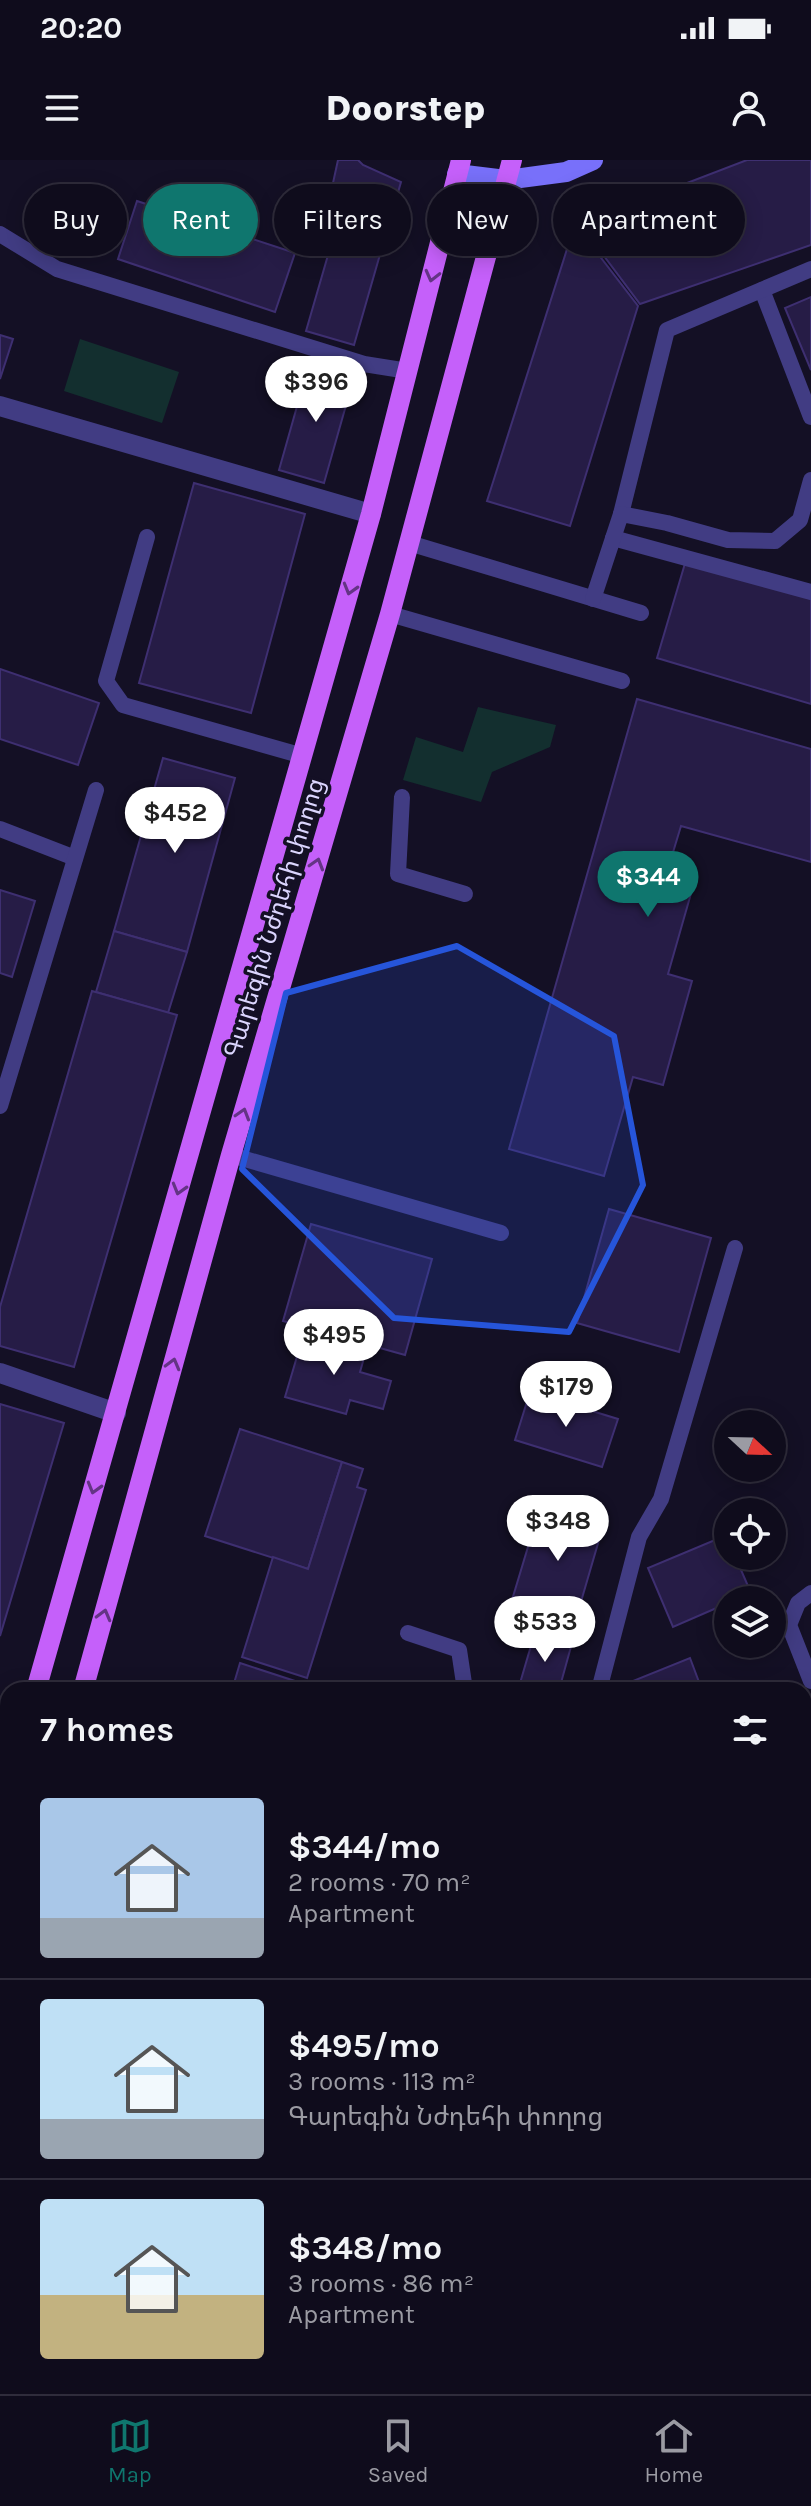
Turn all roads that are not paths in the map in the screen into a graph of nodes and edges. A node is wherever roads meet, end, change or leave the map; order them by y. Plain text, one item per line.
1 (593, 160) edge
2 (459, 167) edge
3 (509, 170) edge
4 (0, 234) edge
5 (811, 269) edge
6 (762, 290) junction
7 (408, 371) junction
8 (0, 406) edge
9 (811, 417) edge
10 (811, 480) edge
11 (371, 514) junction
12 (621, 514) junction
13 (147, 537) dead end
14 (613, 538) junction
15 (409, 543) junction
16 (811, 592) edge
17 (593, 599) junction
18 (641, 613) dead end
19 (390, 614) junction
20 (622, 681) dead end
21 (303, 756) junction
22 (96, 790) dead end
23 (402, 797) dead end
24 (0, 829) edge
25 (75, 858) junction
26 (465, 894) dead end
27 (0, 1106) edge
28 (231, 1155) junction
29 (501, 1233) dead end
30 (735, 1248) dead end
31 (0, 1373) edge
32 (116, 1413) junction
33 (811, 1593) edge
34 (408, 1633) dead end
35 (811, 1681) edge
36 (38, 1682) edge
37 (85, 1682) edge
38 (464, 1682) edge
39 (601, 1682) edge

1 - 3 street
2 - 3 street
2 -> 7 main road, Գարեգին Նժդեհի փողոց
3 - 15 main road, Գարեգին Նժդեհի փողոց
4 - 7 lane
5 - 6 lane
6 - 9 lane
6 - 12 lane
7 - 11 main road, Գարեգին Նժդեհի փողոց
8 - 11 street
10 - 12 lane
11 -> 21 main road, Գարեգին Նժդեհի փողոց
12 - 14 lane
13 - 21 lane
14 - 16 lane
14 - 17 lane
15 - 17 lane
15 - 19 main road, Գարեգին Նժդեհի փողոց
17 - 18 lane
19 - 20 lane
28 -> 19 main road, Գարեգին Նժդեհի փողոց
21 -> 32 main road, Գարեգին Նժդեհի փողոց
22 - 25 lane
23 - 26 lane
24 - 25 lane
25 - 27 lane
28 - 29 lane
37 -> 28 main road, Գարեգին Նժդեհի փողոց
30 - 39 lane
31 - 32 street
32 -> 36 main road, Գարեգին Նժդեհի փողոց
33 - 35 lane
34 - 38 lane

